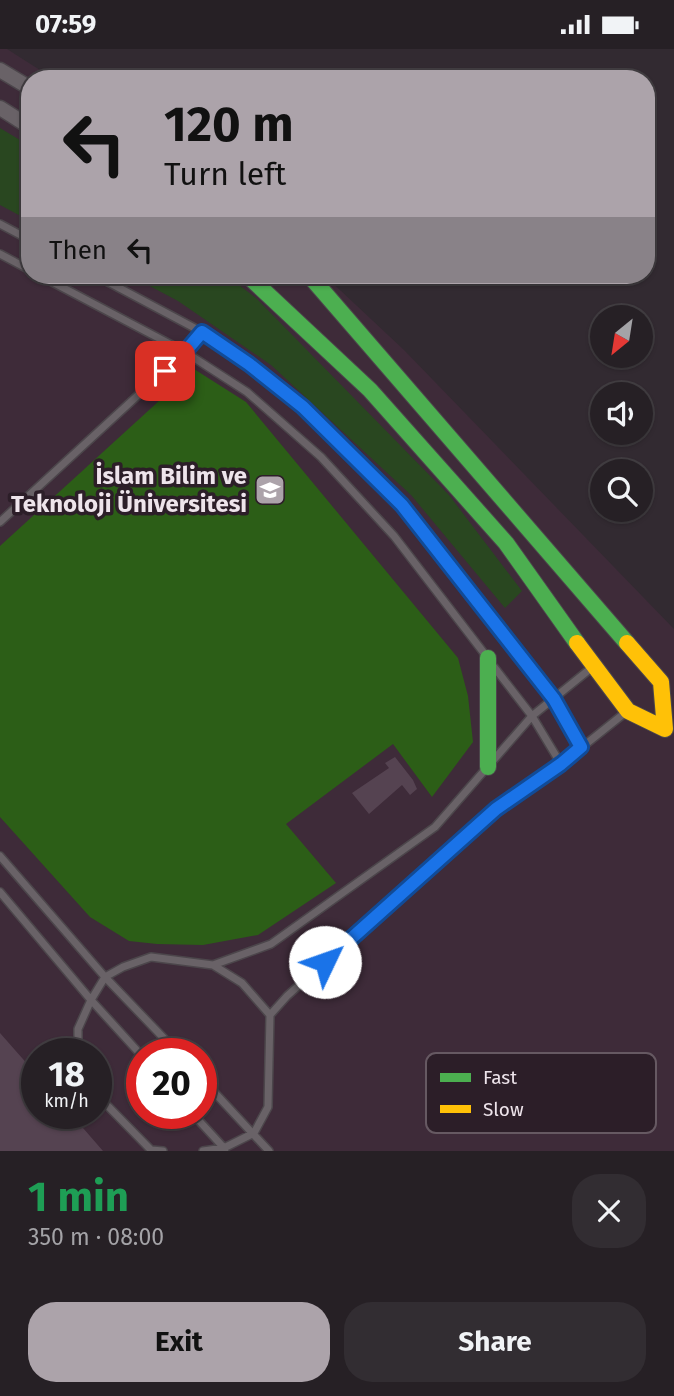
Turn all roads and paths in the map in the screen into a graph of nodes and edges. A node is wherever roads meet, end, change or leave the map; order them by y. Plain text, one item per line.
1 (0, 70) edge
2 (21, 83) edge
3 (0, 108) edge
4 (21, 121) edge
5 (0, 224) edge
6 (21, 235) edge
7 (0, 254) edge
8 (21, 265) edge
9 (56, 284) edge
10 (112, 284) edge
11 (257, 284) edge
12 (317, 284) edge
13 (202, 332) junction
14 (185, 352) junction
15 (0, 522) edge
16 (488, 658) junction
17 (593, 666) junction
18 (554, 699) junction
19 (628, 711) junction
20 (532, 716) junction
21 (669, 734) edge
22 (581, 747) junction
23 (561, 764) junction
24 (488, 767) junction
25 (0, 856) edge
26 (0, 892) edge
27 (213, 965) junction
28 (105, 977) junction
29 (91, 1000) junction
30 (270, 1014) junction
31 (78, 1038) edge
32 (126, 1038) edge
33 (164, 1038) edge
34 (217, 1095) edge
35 (112, 1110) edge
36 (207, 1129) edge
37 (254, 1133) junction
38 (225, 1149) edge
39 (163, 1151) edge
40 (203, 1151) edge
41 (270, 1151) edge

1 - 2 street
3 - 4 street
5 - 6 lane
7 - 8 lane
9 - 14 lane
10 - 13 lane
11 - 17 street
12 - 21 street
13 - 14 lane
13 - 18 lane
14 - 15 lane
14 - 16 lane
16 - 20 lane
16 - 24 street
17 - 18 lane
17 - 19 street
18 - 20 lane
18 - 22 lane
19 - 21 street
19 - 22 lane
20 - 23 lane
20 - 24 lane
22 - 23 lane
23 - 30 lane
24 - 27 lane
25 - 28 lane
26 - 29 lane
27 - 28 lane
27 - 30 lane
28 - 29 lane
28 - 33 lane
29 - 31 lane
29 - 32 lane
30 - 37 lane
34 - 37 lane
35 - 39 lane
36 - 38 lane
37 - 38 lane
37 - 41 lane
38 - 40 lane

